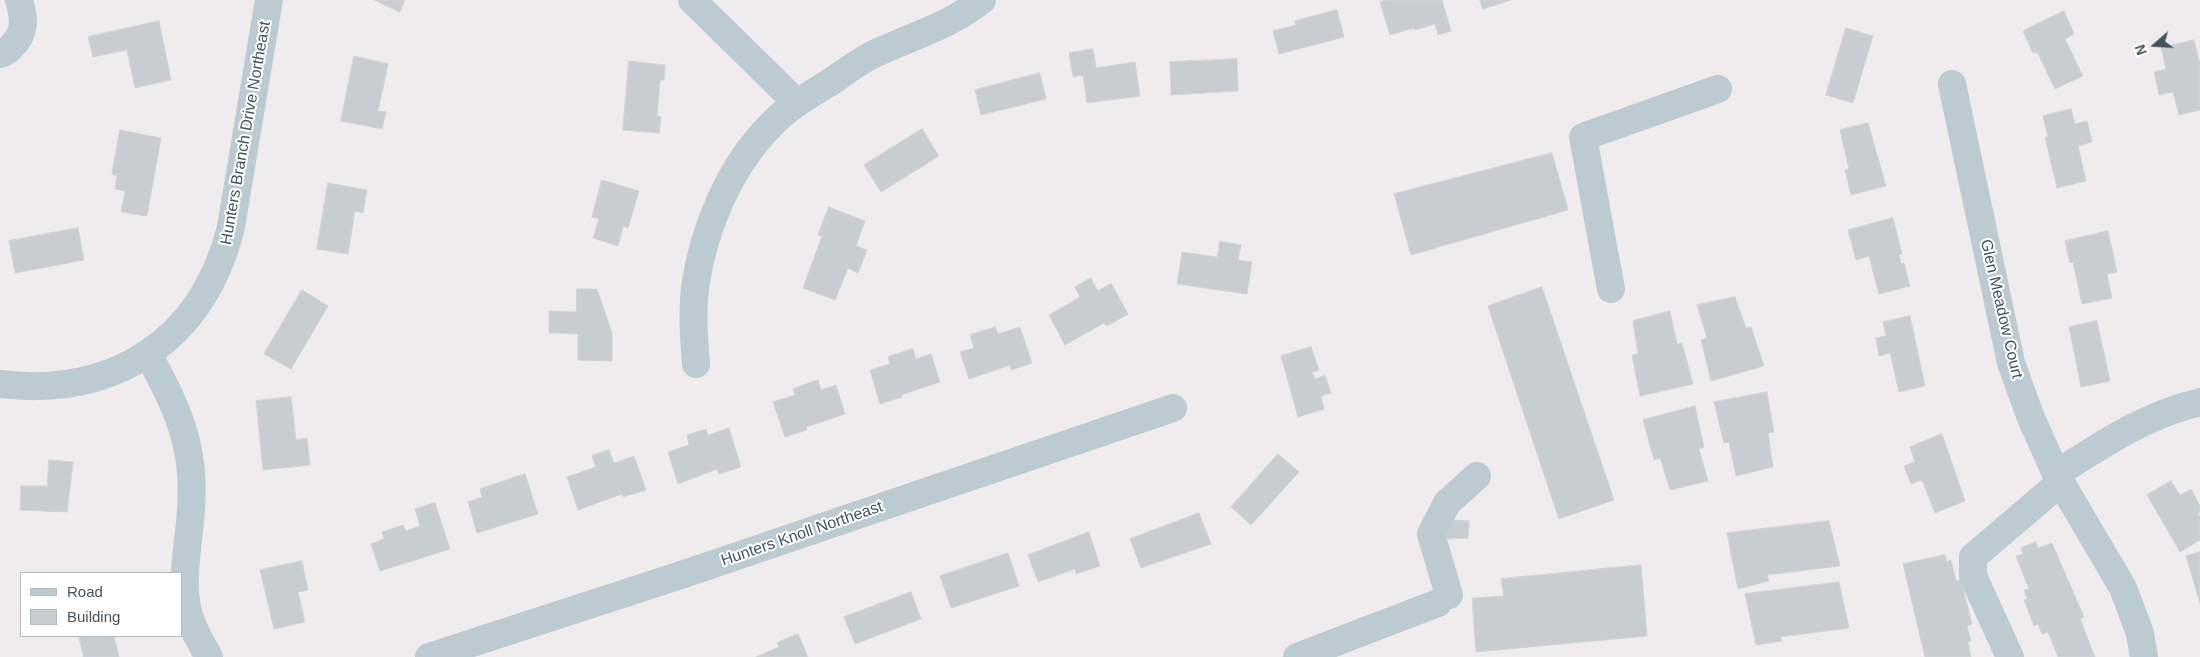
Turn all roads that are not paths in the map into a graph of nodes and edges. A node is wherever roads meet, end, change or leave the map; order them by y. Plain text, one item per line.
1 (19, 0) edge
2 (269, 0) edge
3 (692, 0) edge
4 (982, 0) edge
5 (0, 54) edge
6 (1952, 84) dead end
7 (1718, 89) dead end
8 (797, 103) junction
9 (1611, 289) dead end
10 (148, 354) junction
11 (696, 364) dead end
12 (0, 384) edge
13 (2200, 402) edge
14 (1173, 408) dead end
15 (1477, 476) dead end
16 (2059, 478) junction
17 (209, 657) edge
18 (430, 657) edge
19 (1297, 657) edge
20 (2010, 657) edge
21 (2144, 657) edge

1 - 5 street
2 - 10 street, Hunters Branch Drive Northeast
3 - 8 street
4 - 8 street
6 - 16 street, Glen Meadow Court
7 - 9 street
8 - 11 street
10 - 12 street, Hunters Branch Drive Northeast
10 - 17 street
13 - 16 street
14 - 18 street, Hunters Knoll Northeast
15 - 19 street
16 - 20 street
16 - 21 street, Glen Meadow Court

